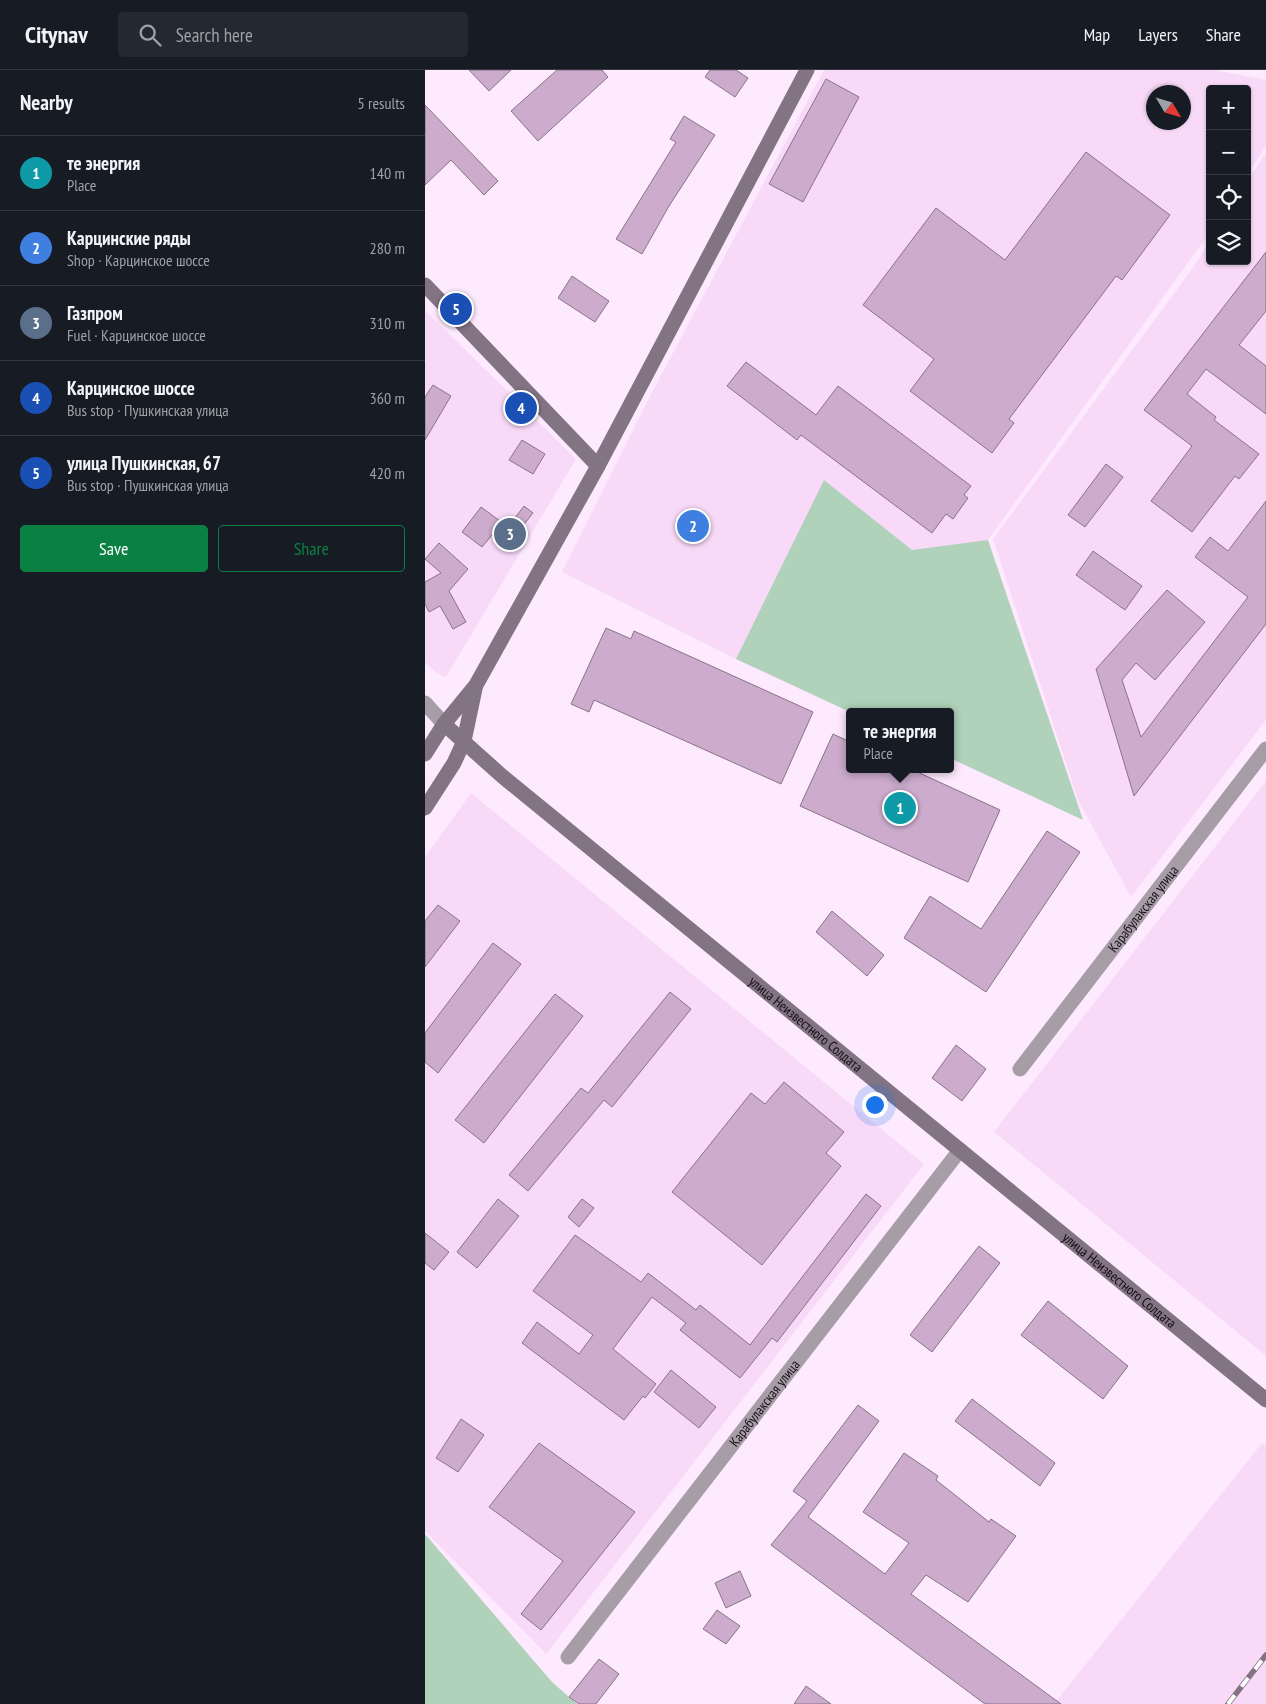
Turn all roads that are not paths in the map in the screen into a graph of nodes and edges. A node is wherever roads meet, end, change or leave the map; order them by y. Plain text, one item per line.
1 (807, 70) edge
2 (425, 285) edge
3 (598, 466) junction
4 (476, 685) junction
5 (425, 703) edge
6 (444, 724) junction
7 (464, 741) junction
8 (1266, 748) edge
9 (425, 754) edge
10 (425, 808) edge
11 (1020, 1069) dead end
12 (960, 1150) junction
13 (1266, 1400) edge
14 (569, 1657) dead end

1 - 3 street
2 - 3 street
3 - 4 street
4 - 6 street
4 - 7 street
5 - 6 street
6 - 7 street, улица Неизвестного Солдата
6 - 9 street
7 - 10 street
7 - 12 street, улица Неизвестного Солдата
8 - 11 street, Карабулакская улица
12 - 13 street, улица Неизвестного Солдата
12 - 14 street, Карабулакская улица

